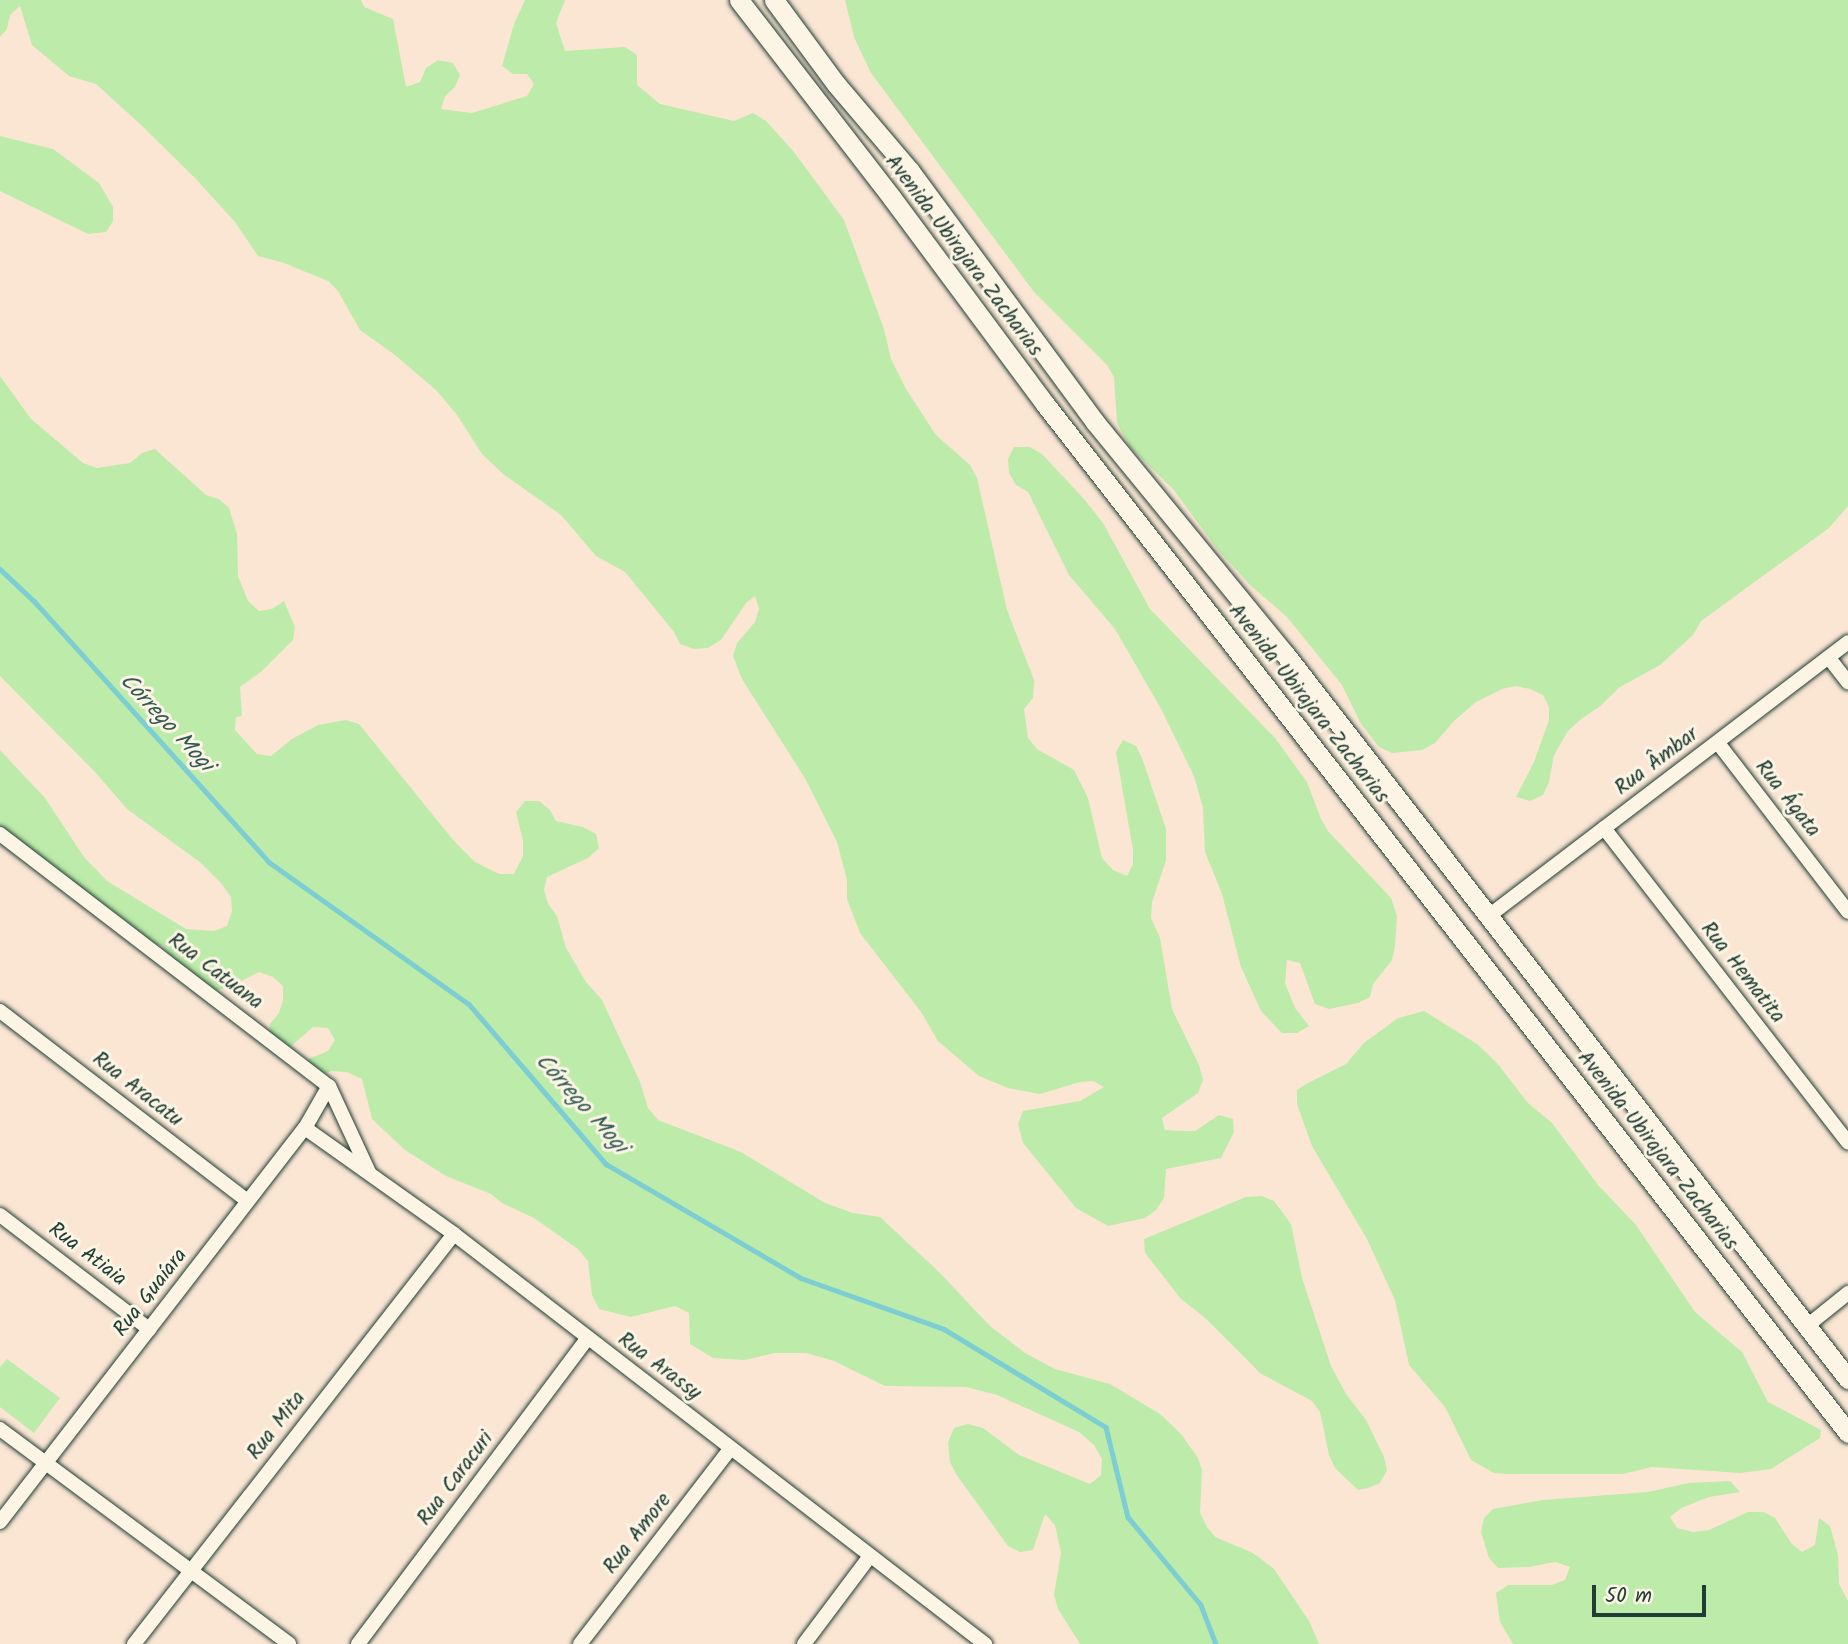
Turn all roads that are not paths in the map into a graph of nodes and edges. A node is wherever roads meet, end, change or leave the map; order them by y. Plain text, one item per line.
1 (739, 0) edge
2 (774, 0) edge
3 (1848, 642) edge
4 (1829, 658) junction
5 (1848, 682) edge
6 (1717, 744) junction
7 (1604, 828) junction
8 (0, 834) edge
9 (1848, 912) edge
10 (1490, 915) junction
11 (0, 1011) edge
12 (330, 1086) junction
13 (305, 1128) junction
14 (1848, 1143) edge
15 (369, 1172) junction
16 (248, 1201) junction
17 (0, 1215) edge
18 (454, 1234) junction
19 (1848, 1293) edge
20 (1807, 1326) junction
21 (149, 1329) junction
22 (587, 1339) junction
23 (1848, 1379) edge
24 (0, 1429) edge
25 (1848, 1433) edge
26 (730, 1449) junction
27 (46, 1462) junction
28 (0, 1522) edge
29 (870, 1556) junction
30 (192, 1569) junction
31 (134, 1644) edge
32 (289, 1644) edge
33 (358, 1644) edge
34 (580, 1644) edge
35 (804, 1644) edge
36 (985, 1644) edge

1 - 25 main road, Avenida Ubirajara Zacharias
2 - 10 main road, Avenida Ubirajara Zacharias
3 - 4 street, Rua Âmbar
4 - 5 street
4 - 6 street, Rua Âmbar
6 - 7 street, Rua Âmbar
6 - 9 street, Rua Ágata
7 - 10 street, Rua Âmbar
7 - 14 street, Rua Hematita
8 - 12 street, Rua Catuana
10 - 20 main road, Avenida Ubirajara Zacharias
11 - 16 street, Rua Aracatu
12 - 13 street, Rua Guaíara
12 - 15 street, Rua Catuana
13 - 15 street, Rua Arassy
13 - 16 street, Rua Guaíara
15 - 18 street, Rua Arassy
16 - 21 street, Rua Guaíara
17 - 21 street, Rua Atiaia
18 - 22 street, Rua Arassy
18 - 30 street, Rua Mita
19 - 20 street
20 - 23 main road, Avenida Ubirajara Zacharias
21 - 27 street, Rua Guaíara
22 - 26 street, Rua Arassy
22 - 33 street, Rua Caracuri
24 - 27 street
26 - 29 street, Rua Arassy
26 - 34 street, Rua Amore
27 - 28 street, Rua Guaíara
27 - 30 street
29 - 35 street
29 - 36 street, Rua Arassy
30 - 31 street, Rua Mita
30 - 32 street

